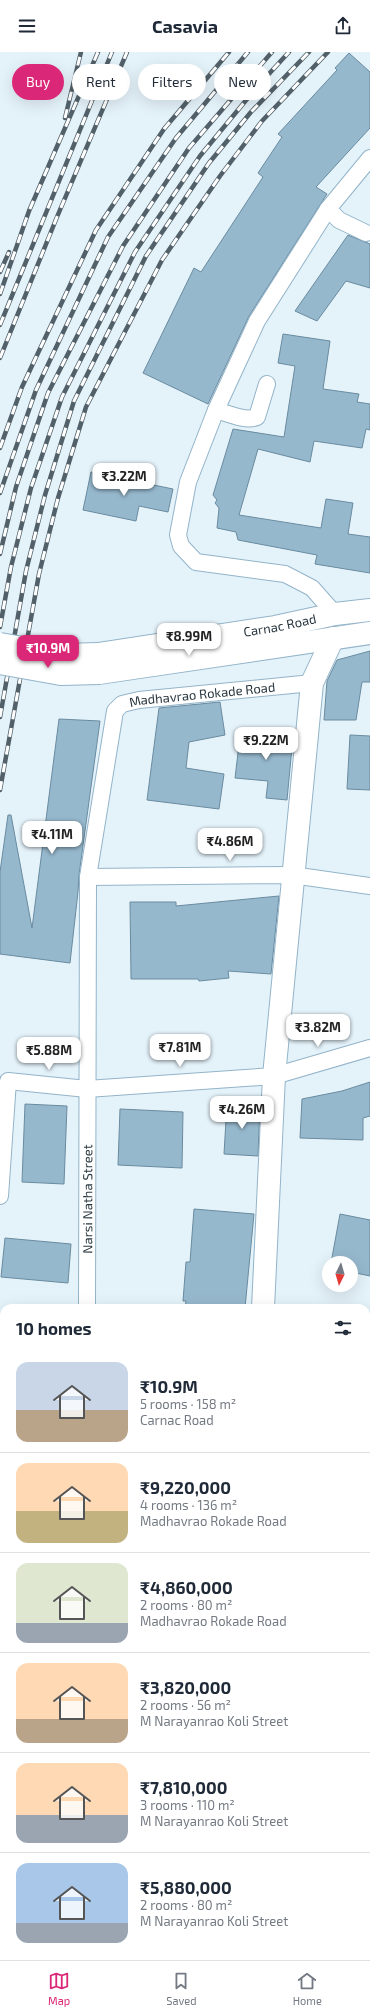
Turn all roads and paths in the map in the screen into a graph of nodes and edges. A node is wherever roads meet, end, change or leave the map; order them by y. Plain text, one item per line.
1 (370, 158) edge
2 (328, 209) junction
3 (366, 233) dead end
4 (267, 384) dead end
5 (216, 410) junction
6 (370, 610) edge
7 (335, 614) junction
8 (370, 633) edge
9 (333, 638) junction
10 (0, 644) edge
11 (0, 663) edge
12 (99, 663) junction
13 (312, 683) junction
14 (292, 875) junction
15 (88, 877) junction
16 (370, 886) edge
17 (370, 1048) edge
18 (274, 1076) junction
19 (87, 1089) junction
20 (0, 1196) edge
21 (87, 1304) edge
22 (263, 1304) edge

1 - 2 street
2 - 3 street
2 - 5 street
4 - 5 street
5 - 7 street
6 - 7 main road, Carnac Road
7 - 12 main road, Carnac Road
8 - 9 main road, Carnac Road
9 - 12 main road, Carnac Road
9 - 13 main road
10 - 12 main road, Carnac Road, bridge
11 - 12 main road, Carnac Road, bridge
13 - 14 main road
13 - 15 street, Madhavrao Rokade Road
14 - 15 street
14 - 16 street
14 - 18 main road
15 - 19 street, Madhavrao Rokade Road
17 - 18 street
18 - 19 street
18 - 22 main road
19 - 20 street
19 - 21 street, Narsi Natha Street

